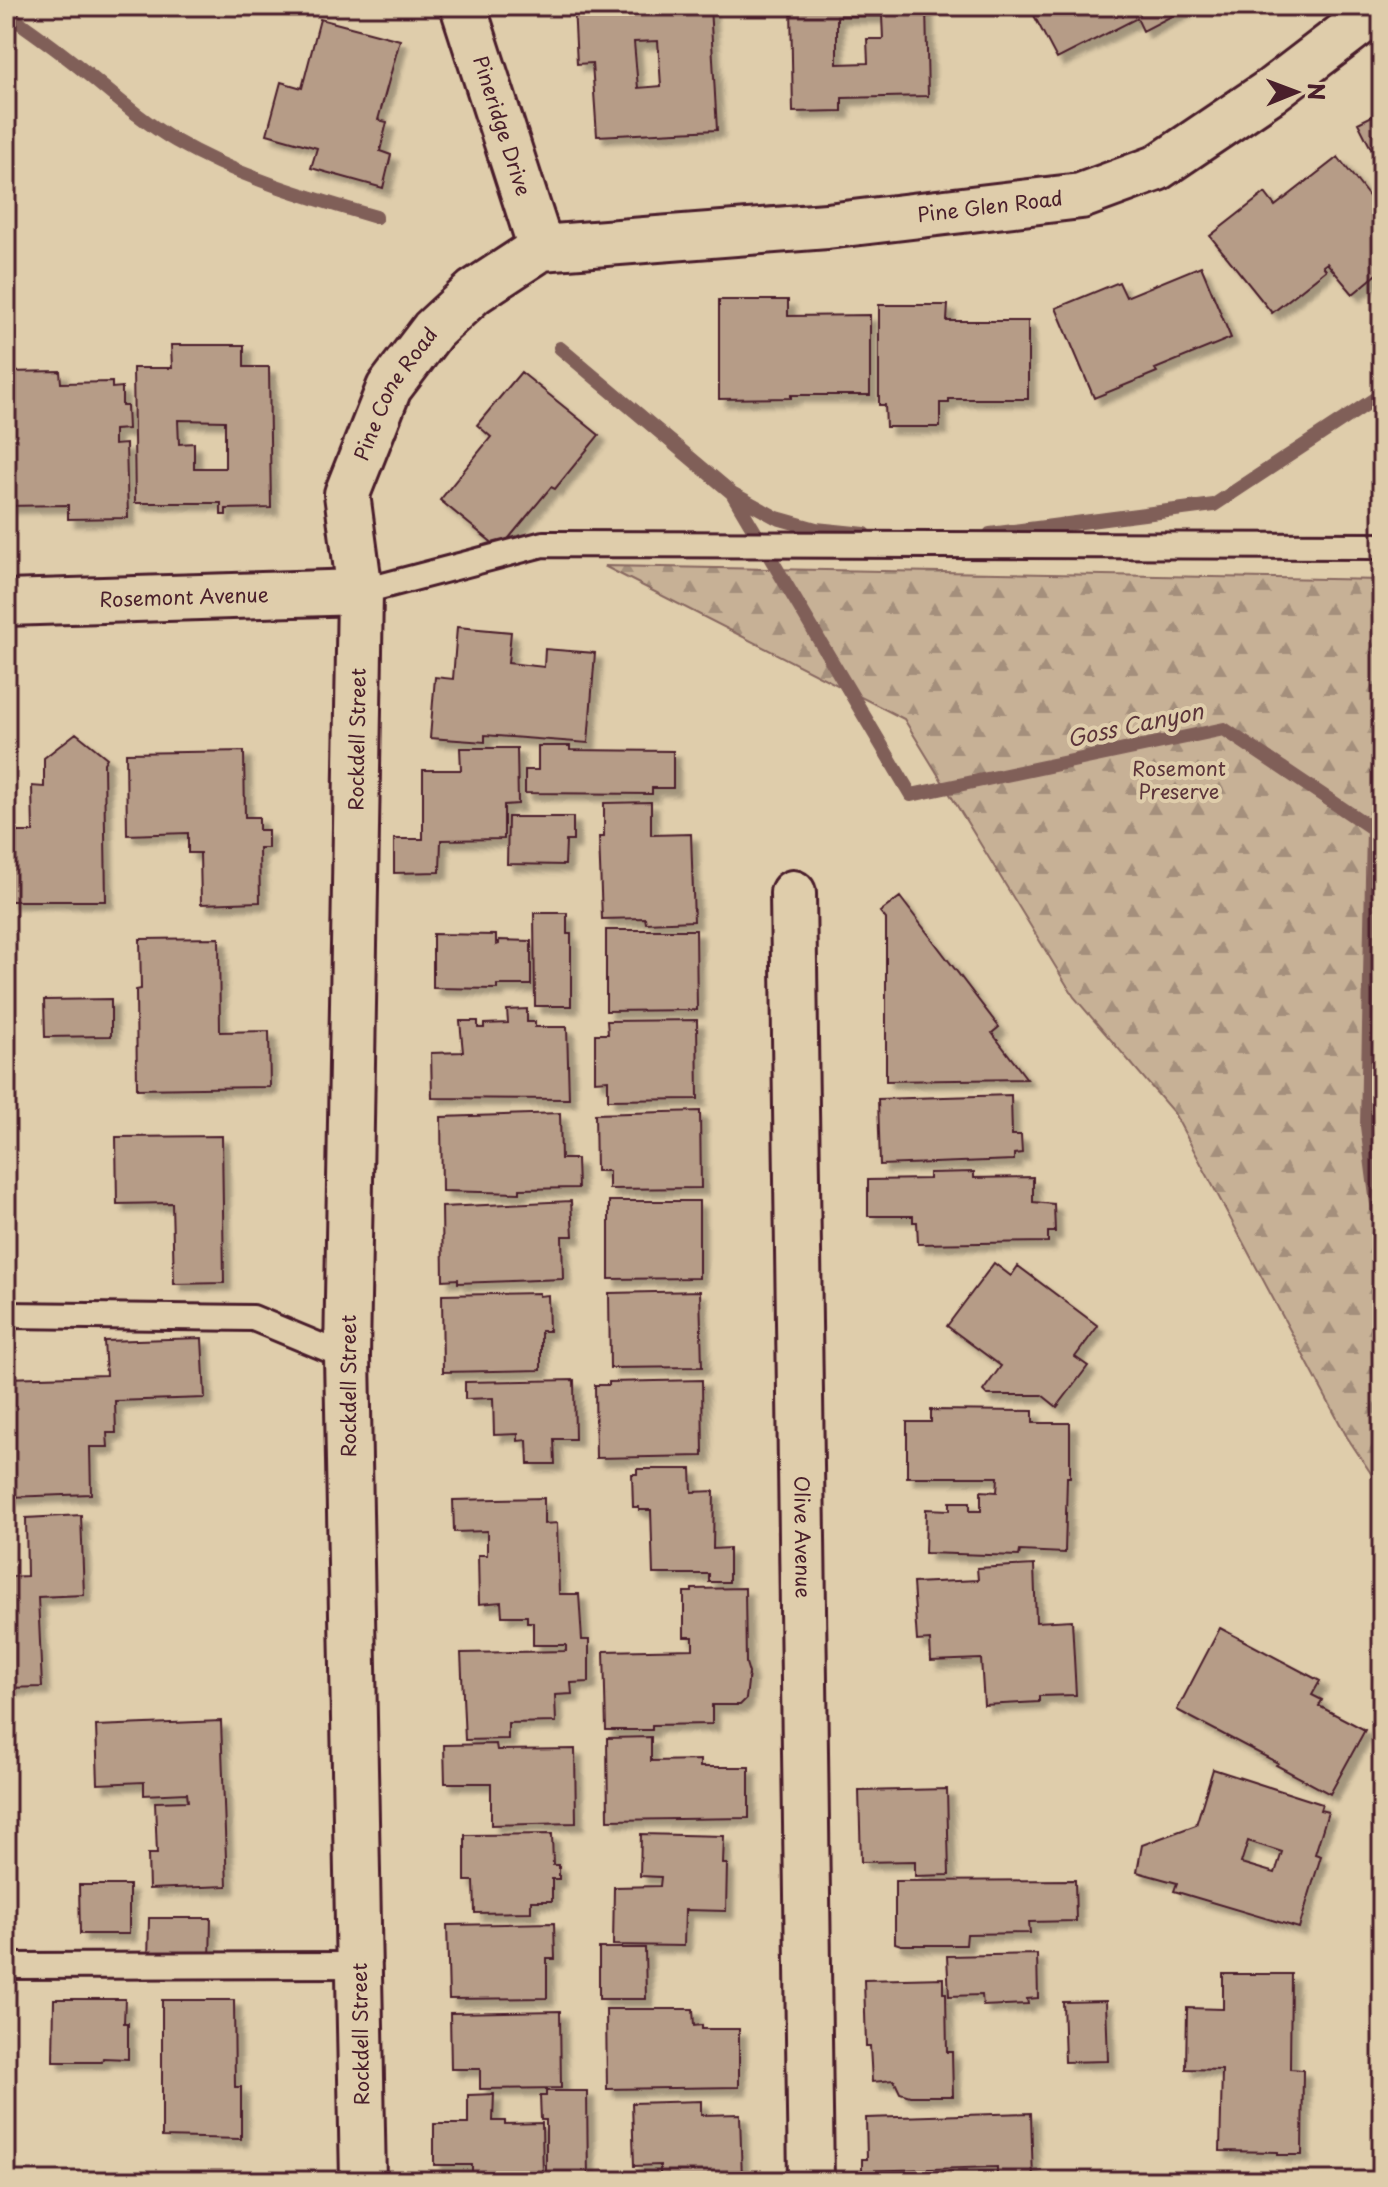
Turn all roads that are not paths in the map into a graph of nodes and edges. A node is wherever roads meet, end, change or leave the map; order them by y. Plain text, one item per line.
1 (463, 6) edge
2 (1382, 6) edge
3 (541, 248) junction
4 (1382, 546) edge
5 (360, 592) junction
6 (6, 603) edge
7 (793, 893) dead end
8 (6, 1315) edge
9 (347, 1357) junction
10 (360, 1965) junction
11 (6, 1966) edge
12 (363, 2181) edge
13 (811, 2181) edge

1 - 3 street, Pineridge Drive
2 - 3 street, Pine Glen Road
3 - 5 street, Pine Cone Road
4 - 5 lane
5 - 6 street, Rosemont Avenue
5 - 9 street, Rockdell Street
7 - 13 street, Olive Avenue
8 - 9 lane
9 - 10 street, Rockdell Street
10 - 11 lane
10 - 12 street, Rockdell Street

